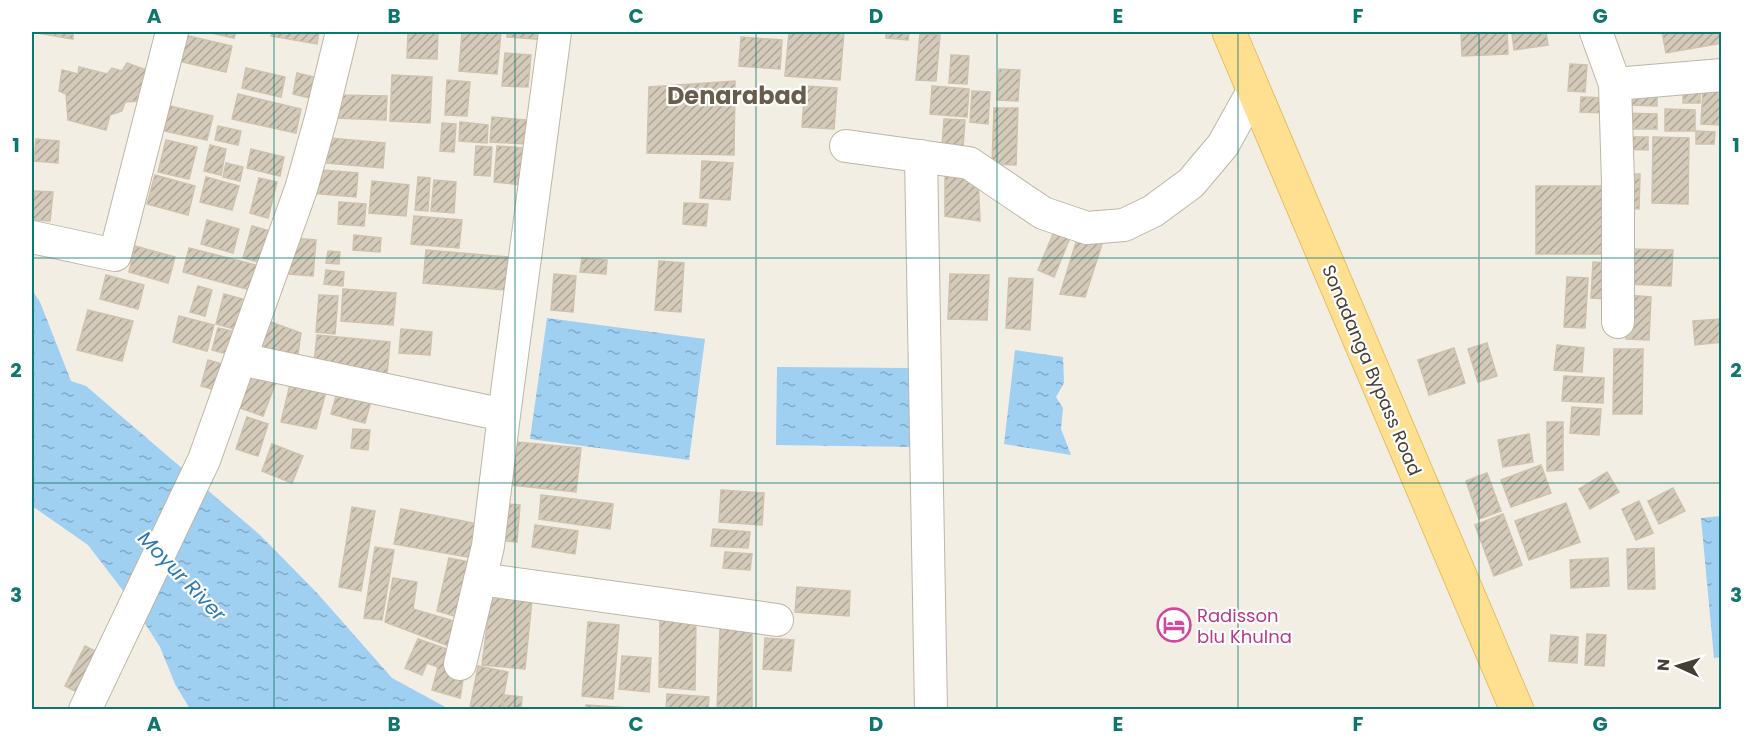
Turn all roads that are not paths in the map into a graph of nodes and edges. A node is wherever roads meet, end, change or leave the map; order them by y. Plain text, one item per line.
1 (171, 32) edge
2 (342, 32) edge
3 (555, 32) edge
4 (1229, 32) edge
5 (1596, 32) edge
6 (1722, 75) edge
7 (1615, 84) junction
8 (1253, 92) junction
9 (846, 146) dead end
10 (921, 156) junction
11 (32, 237) edge
12 (1618, 322) dead end
13 (240, 358) junction
14 (504, 415) junction
15 (480, 579) junction
16 (777, 620) dead end
17 (460, 664) dead end
18 (1517, 709) edge
19 (85, 710) edge
20 (931, 710) edge

1 - 11 street
2 - 13 street
3 - 14 street
4 - 8 main road, Sonadanga Bypass Road
5 - 7 street
6 - 7 street
7 - 12 street
8 - 10 street
8 - 18 main road, Sonadanga Bypass Road
9 - 10 street
10 - 20 street
13 - 14 street
13 - 19 street
14 - 15 street
15 - 16 street
15 - 17 street

